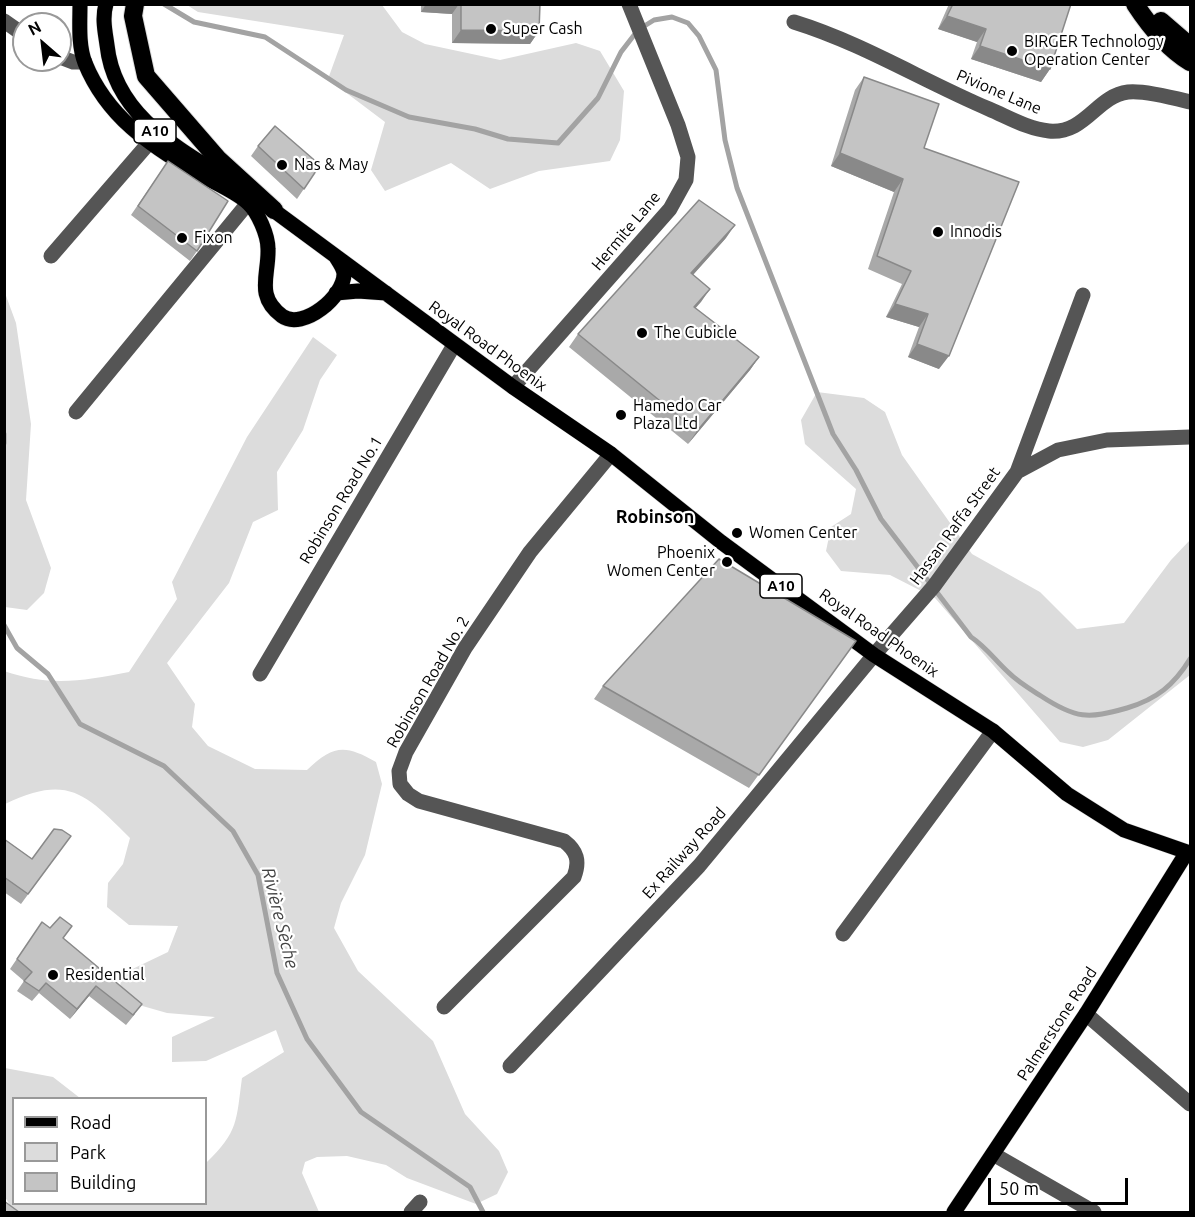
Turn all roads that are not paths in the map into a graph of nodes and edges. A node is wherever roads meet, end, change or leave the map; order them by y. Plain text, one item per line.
1 (80, 4) edge
2 (106, 4) edge
3 (135, 4) edge
4 (629, 4) edge
5 (1135, 4) edge
6 (1150, 4) edge
7 (794, 22) dead end
8 (1191, 46) edge
9 (72, 62) edge
10 (85, 62) junction
11 (1191, 62) edge
12 (1191, 102) edge
13 (148, 144) junction
14 (248, 203) junction
15 (274, 210) junction
16 (336, 255) junction
17 (51, 256) dead end
18 (336, 293) junction
19 (386, 293) junction
20 (1083, 295) dead end
21 (454, 345) junction
22 (513, 387) junction
23 (76, 412) dead end
24 (1191, 437) edge
25 (611, 454) junction
26 (1017, 472) junction
27 (873, 654) junction
28 (260, 674) dead end
29 (993, 731) junction
30 (1189, 852) edge
31 (843, 934) dead end
32 (444, 1007) dead end
33 (1086, 1014) junction
34 (510, 1066) dead end
35 (1191, 1104) edge
36 (993, 1154) junction
37 (954, 1212) edge
38 (1094, 1212) edge

1 - 10 main road
2 - 15 main road, A10
3 - 15 highway
4 - 22 street, Hermite Lane
5 - 11 highway
6 - 8 highway
7 - 12 street, Pivione Lane
9 - 10 street
10 - 13 main road
13 - 14 main road
13 - 17 street
14 - 18 main road
14 - 23 street
15 - 16 main road, A10
16 - 18 main road
16 - 19 main road, A10
18 - 19 main road
19 - 21 main road, Royal Road Phoenix / A10
20 - 26 street
21 - 22 main road, Royal Road Phoenix / A10
21 - 28 street, Robinson Road No.1
22 - 25 main road, Royal Road Phoenix / A10
24 - 26 street, Hassan Raffa Street
25 - 27 main road, Royal Road Phoenix / A10
25 - 32 street, Robinson Road No. 2
26 - 27 street, Hassan Raffa Street
27 - 29 main road, Royal Road Phoenix / A10
27 - 34 street, Ex Railway Road
29 - 30 main road, Royal Road Phoenix / A10
29 - 31 street
30 - 33 main road, Palmerstone Road
33 - 35 street
33 - 36 main road, Palmerstone Road
36 - 37 main road, Palmerstone Road
36 - 38 street

